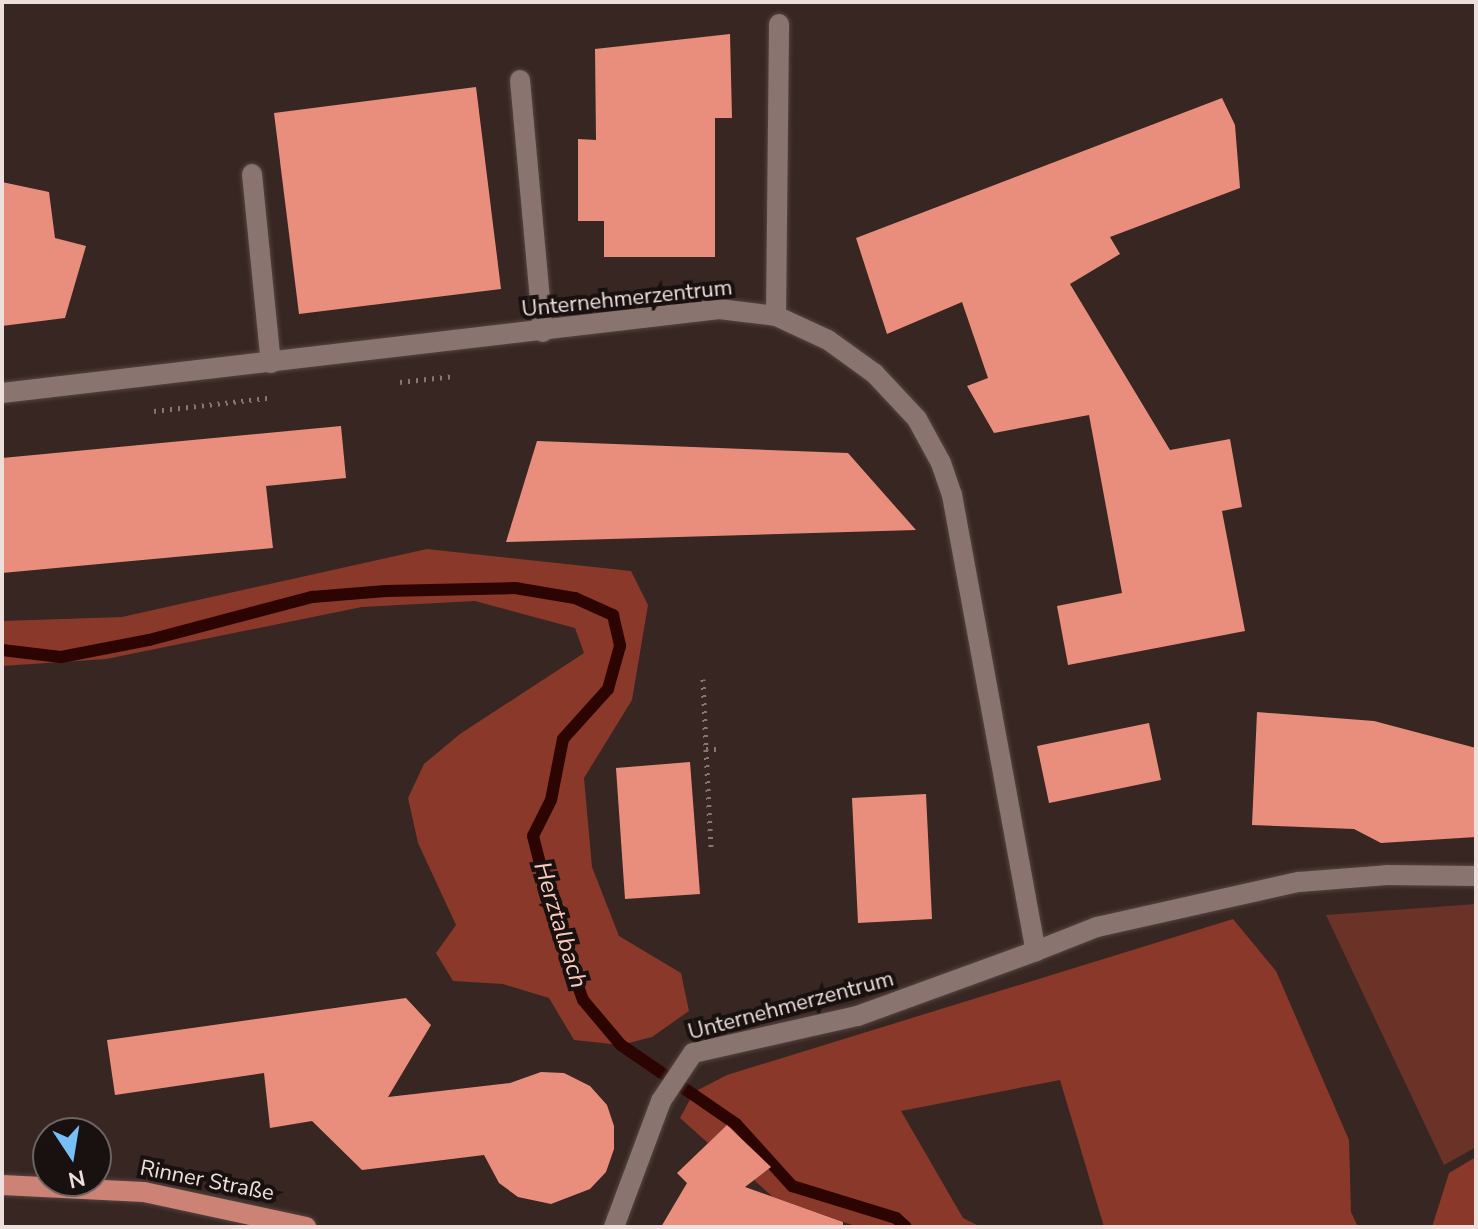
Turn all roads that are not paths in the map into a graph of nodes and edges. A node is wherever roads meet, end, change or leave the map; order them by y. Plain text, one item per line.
1 (779, 24) dead end
2 (520, 80) dead end
3 (252, 174) dead end
4 (776, 316) junction
5 (543, 332) junction
6 (271, 363) junction
7 (2, 393) edge
8 (1476, 876) edge
9 (1036, 951) junction
10 (2, 1185) edge
11 (306, 1227) edge
12 (614, 1227) edge

1 - 4 lane
2 - 5 lane
3 - 6 lane
4 - 5 lane, Unternehmerzentrum
4 - 9 lane, Unternehmerzentrum
5 - 6 lane, Unternehmerzentrum
6 - 7 lane, Unternehmerzentrum
8 - 9 lane, Unternehmerzentrum
9 - 12 lane, Unternehmerzentrum
10 - 11 main road, Rinner Straße

